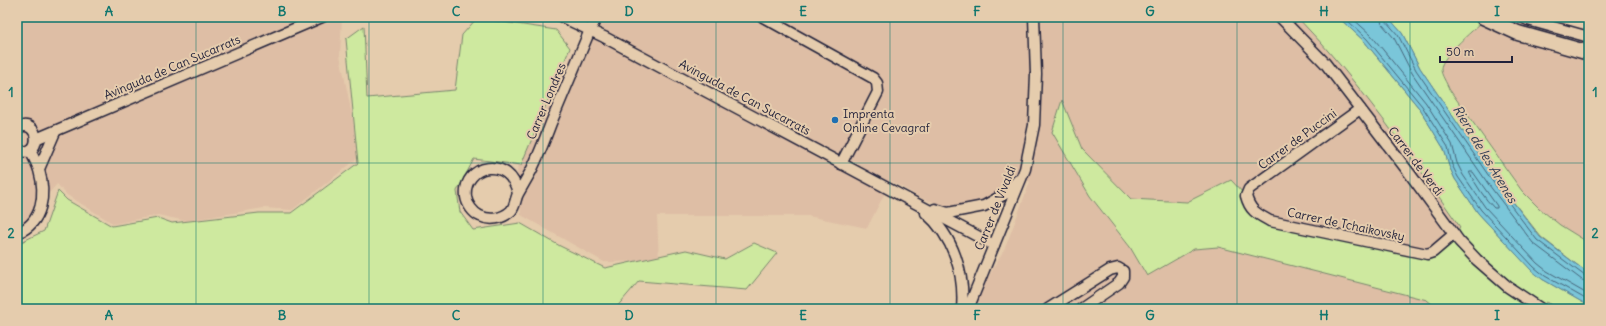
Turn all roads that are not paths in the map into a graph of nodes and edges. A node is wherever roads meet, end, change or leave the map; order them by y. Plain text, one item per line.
1 (322, 17) edge
2 (562, 17) edge
3 (598, 17) edge
4 (763, 17) edge
5 (1034, 17) edge
6 (1280, 17) edge
7 (1482, 17) edge
8 (1522, 17) edge
9 (590, 30) junction
10 (1589, 37) edge
11 (1589, 53) edge
12 (1360, 109) junction
13 (18, 125) edge
14 (55, 132) junction
15 (36, 139) junction
16 (17, 150) edge
17 (30, 150) junction
18 (841, 164) junction
19 (39, 169) junction
20 (1025, 169) junction
21 (1249, 189) joint
22 (518, 194) junction
23 (914, 202) junction
24 (17, 233) edge
25 (1454, 234) junction
26 (994, 245) junction
27 (962, 309) edge
28 (968, 309) edge
29 (1048, 309) edge
30 (1081, 309) edge
31 (1541, 309) edge

1 - 14 street, Avinguda de Can Sucarrats
2 - 9 street, Avinguda de Can Sucarrats
3 - 9 street, Carrer Londres
4 - 18 street
5 - 20 street, Carrer de Vivaldi
6 - 12 street, Carrer de Verdi
7 - 11 main road
8 - 10 street
9 - 18 street, Avinguda de Can Sucarrats
9 - 22 street, Carrer Londres
12 - 21 street, Carrer de Puccini
12 - 25 street, Carrer de Verdi
13 - 15 street
14 - 15 street, Avinguda de Can Sucarrats
14 - 19 street
15 - 17 street
16 - 17 street
17 - 19 street
18 - 23 street, Avinguda de Can Sucarrats
19 - 24 street
20 - 23 street, Avinguda de Can Sucarrats
20 - 26 street, Carrer de Vivaldi
21 - 25 street, Carrer de Tchaikovsky
22 - 22 street
23 - 26 street, Avinguda de Can Sucarrats
23 - 27 street, Avinguda de Can Sucarrats
25 - 31 street, Carrer de Verdi
26 - 28 street, Carrer de Vivaldi
29 - 30 street

